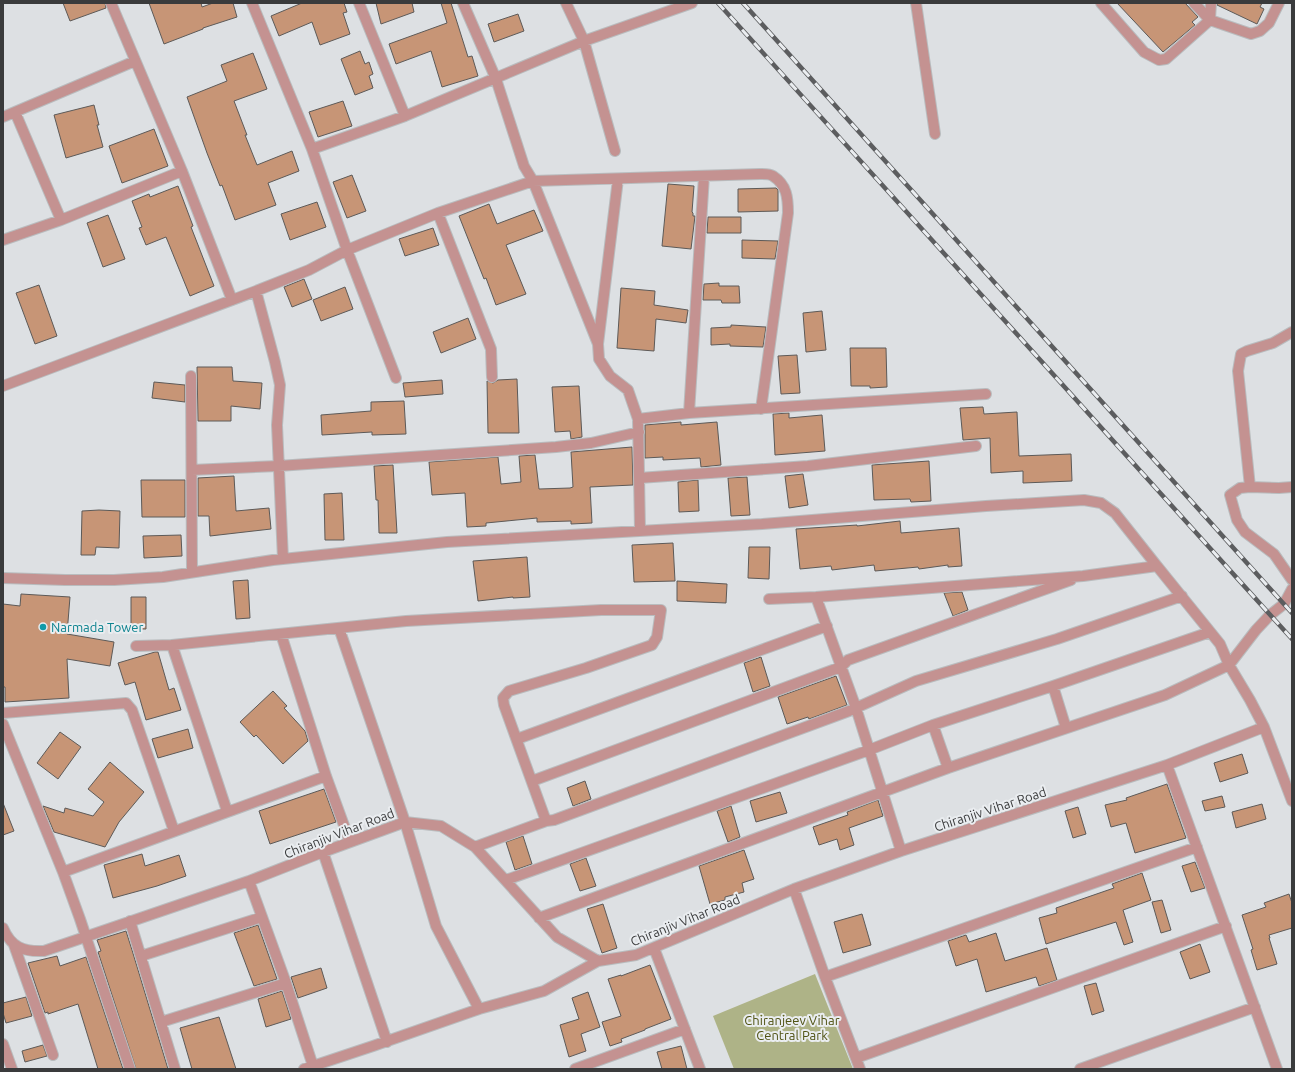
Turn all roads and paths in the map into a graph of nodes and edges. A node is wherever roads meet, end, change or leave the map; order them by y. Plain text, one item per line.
1 (111, 3) edge
2 (252, 3) edge
3 (359, 3) edge
4 (463, 3) edge
5 (566, 3) edge
6 (692, 3) edge
7 (916, 3) edge
8 (1101, 3) edge
9 (1194, 3) edge
10 (1211, 3) edge
11 (1279, 3) edge
12 (1210, 20) junction
13 (584, 41) junction
14 (134, 61) junction
15 (496, 79) junction
16 (15, 112) junction
17 (405, 116) junction
18 (3, 117) edge
19 (935, 134) dead end
20 (312, 149) junction
21 (615, 151) dead end
22 (182, 171) junction
23 (704, 176) junction
24 (618, 179) junction
25 (533, 181) junction
26 (438, 213) junction
27 (61, 220) junction
28 (3, 240) edge
29 (347, 250) junction
30 (256, 291) junction
31 (232, 300) junction
32 (1292, 332) edge
33 (598, 344) junction
34 (191, 376) dead end
35 (492, 377) dead end
36 (396, 378) dead end
37 (4, 383) edge
38 (986, 394) dead end
39 (761, 408) junction
40 (689, 413) junction
41 (638, 419) junction
42 (639, 432) junction
43 (976, 446) dead end
44 (278, 466) junction
45 (192, 470) junction
46 (639, 478) junction
47 (1250, 487) junction
48 (1292, 487) edge
49 (640, 531) junction
50 (283, 559) junction
51 (1157, 566) junction
52 (192, 572) junction
53 (1083, 576) junction
54 (3, 578) edge
55 (1292, 580) edge
56 (1292, 589) edge
57 (1182, 596) junction
58 (816, 597) junction
59 (769, 599) dead end
60 (827, 626) junction
61 (339, 628) junction
62 (1210, 632) junction
63 (281, 634) junction
64 (172, 645) junction
65 (136, 646) dead end
66 (1229, 665) junction
67 (841, 667) junction
68 (1053, 686) junction
69 (856, 708) junction
70 (3, 713) edge
71 (3, 724) edge
72 (933, 725) junction
73 (1264, 727) junction
74 (1066, 728) junction
75 (517, 739) junction
76 (869, 750) junction
77 (1167, 765) junction
78 (948, 768) junction
79 (326, 776) junction
80 (532, 782) junction
81 (883, 792) junction
82 (1292, 801) edge
83 (227, 811) junction
84 (546, 821) junction
85 (405, 822) junction
86 (174, 831) junction
87 (350, 842) junction
88 (475, 847) junction
89 (1197, 847) junction
90 (901, 851) junction
91 (324, 852) junction
92 (63, 872) junction
93 (506, 880) junction
94 (249, 881) junction
95 (794, 889) junction
96 (262, 917) junction
97 (539, 918) junction
98 (130, 921) junction
99 (1226, 926) junction
100 (3, 928) edge
101 (86, 937) junction
102 (14, 945) junction
103 (654, 948) junction
104 (141, 956) junction
105 (598, 961) junction
106 (825, 977) junction
107 (286, 984) junction
108 (1255, 1007) junction
109 (479, 1009) junction
110 (161, 1022) junction
111 (685, 1029) junction
112 (387, 1042) junction
113 (3, 1044) edge
114 (53, 1054) dead end
115 (856, 1058) junction
116 (308, 1068) edge
117 (12, 1069) edge
118 (130, 1069) edge
119 (175, 1069) edge
120 (575, 1069) edge
121 (700, 1069) edge
122 (860, 1069) edge
123 (1080, 1069) edge
124 (1277, 1069) edge

1 - 14 street
2 - 20 street
3 - 17 street
4 - 15 street
5 - 13 street
6 - 13 street
7 - 19 street
8 - 12 street
9 - 12 street
10 - 12 street
11 - 12 street
13 - 15 street
13 - 21 street
14 - 16 street
14 - 22 street
15 - 17 street
15 - 25 street
16 - 18 street
16 - 27 street
17 - 20 street
20 - 29 street
22 - 27 street
22 - 31 street
23 - 24 street
23 - 39 street
23 - 40 street
24 - 25 street
24 - 33 street
25 - 26 street
25 - 33 street
26 - 29 street
26 - 35 street
27 - 28 street
29 - 30 street
29 - 36 street
30 - 31 street
30 - 44 street
31 - 37 street
32 - 47 street
33 - 41 street
34 - 45 street
38 - 39 street
39 - 40 street
40 - 41 street
41 - 42 street
42 - 44 street
42 - 46 street
43 - 46 street
44 - 45 street
44 - 50 street
45 - 52 street
46 - 49 street
47 - 48 street
47 - 55 street
49 - 50 street
49 - 51 street
50 - 52 street
51 - 53 street
51 - 57 street
52 - 54 street
53 - 58 street
53 - 67 street
56 - 66 street
57 - 62 street
57 - 69 street
58 - 59 street
58 - 60 street
60 - 67 street
60 - 75 street
61 - 63 street
61 - 75 street
61 - 85 street
62 - 66 street
62 - 68 street
63 - 64 street
63 - 79 street
64 - 65 street
64 - 83 street
66 - 73 street
66 - 74 street
67 - 69 street
67 - 80 street
68 - 72 street
68 - 74 street
69 - 76 street
69 - 84 street
70 - 86 street
71 - 92 street
72 - 76 street
72 - 78 street
73 - 77 street, Chiranjiv Vihar Road
73 - 82 street
74 - 78 street
75 - 80 street
76 - 81 street
76 - 93 street
77 - 89 street
77 - 90 street, Chiranjiv Vihar Road
78 - 81 street
79 - 83 street
79 - 87 street
80 - 84 street
81 - 90 street
81 - 97 street
83 - 86 street
84 - 88 street
85 - 87 street, Chiranjiv Vihar Road
85 - 88 street, Chiranjiv Vihar Road
85 - 109 street
86 - 92 street
87 - 91 street, Chiranjiv Vihar Road
88 - 93 street, Chiranjiv Vihar Road
89 - 99 street
89 - 106 street
90 - 95 street, Chiranjiv Vihar Road
91 - 94 street, Chiranjiv Vihar Road
91 - 112 street
92 - 101 street
93 - 97 street, Chiranjiv Vihar Road
94 - 96 street
94 - 98 street, Chiranjiv Vihar Road
95 - 103 street, Chiranjiv Vihar Road
95 - 106 street
96 - 104 street
96 - 107 street
97 - 105 street, Chiranjiv Vihar Road
98 - 101 street, Chiranjiv Vihar Road
98 - 104 street
99 - 108 street
99 - 115 street
100 - 102 street
101 - 102 street, Chiranjiv Vihar Road
101 - 118 street
102 - 114 street
103 - 105 street, Chiranjiv Vihar Road
103 - 111 street
104 - 110 street
105 - 109 street
106 - 115 street
107 - 110 street
107 - 116 street
108 - 123 street
108 - 124 street
109 - 112 street
110 - 119 street
111 - 120 street
111 - 121 street
112 - 116 street
113 - 117 street
115 - 122 street

